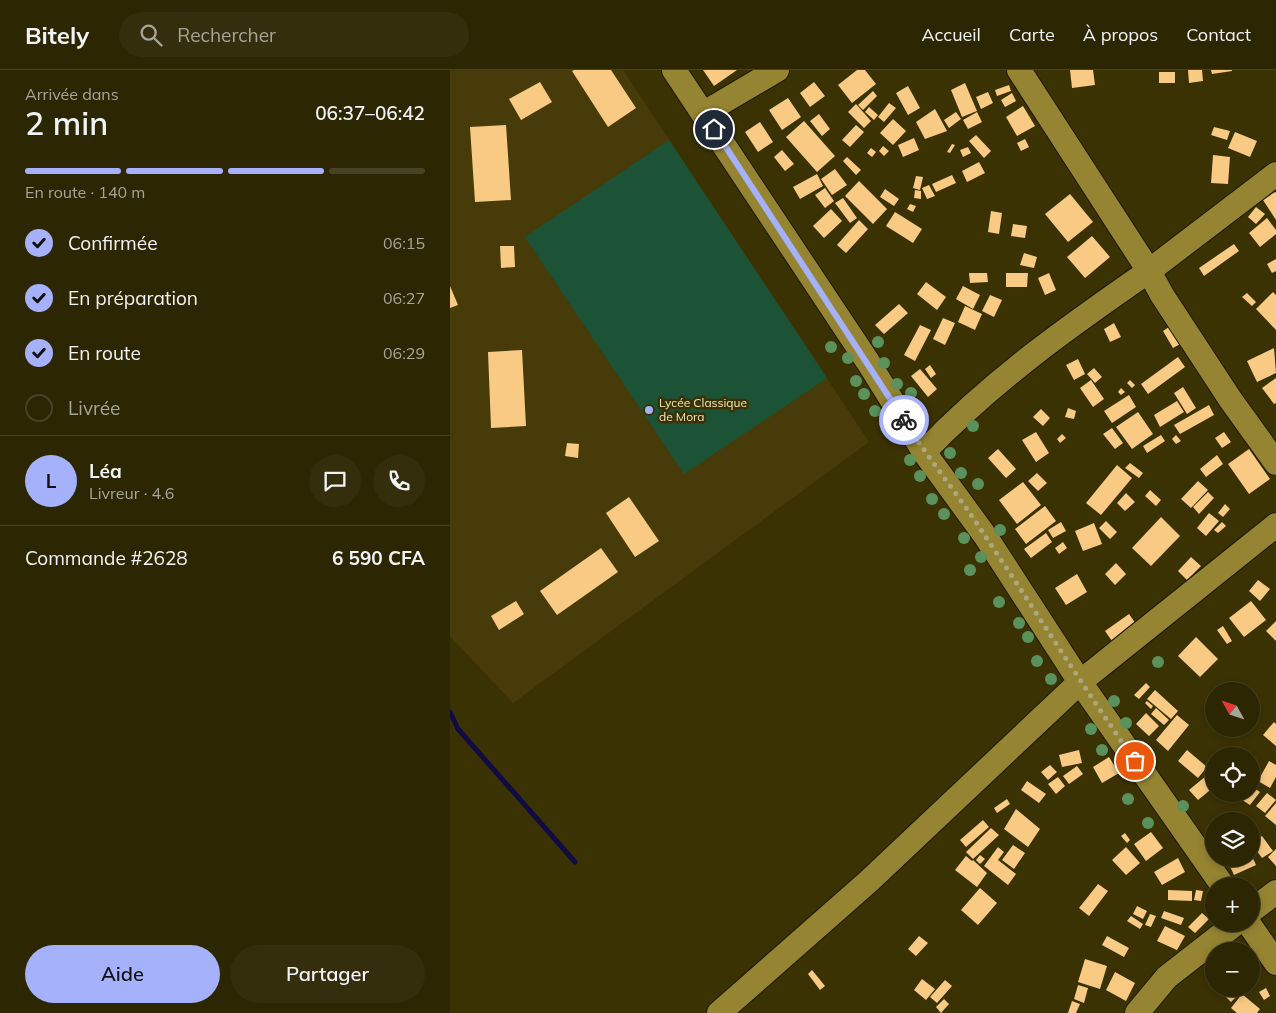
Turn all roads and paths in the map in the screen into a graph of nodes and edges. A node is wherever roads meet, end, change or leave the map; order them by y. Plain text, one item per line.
1 (674, 70) edge
2 (777, 70) edge
3 (1019, 70) edge
4 (704, 113) junction
5 (1276, 174) edge
6 (1149, 271) junction
7 (924, 452) junction
8 (1276, 463) edge
9 (1276, 526) edge
10 (1080, 682) junction
11 (1217, 877) edge
12 (1276, 892) edge
13 (1260, 904) edge
14 (1225, 932) edge
15 (1255, 932) edge
16 (1276, 963) edge
17 (719, 1013) edge
18 (1137, 1013) edge

1 - 4 street
2 - 4 street
3 - 6 street
4 - 7 street
5 - 6 street
6 - 7 street
6 - 8 street
7 - 10 street
9 - 10 street
10 - 11 street
10 - 17 street
12 - 13 street
14 - 18 street
15 - 16 street

